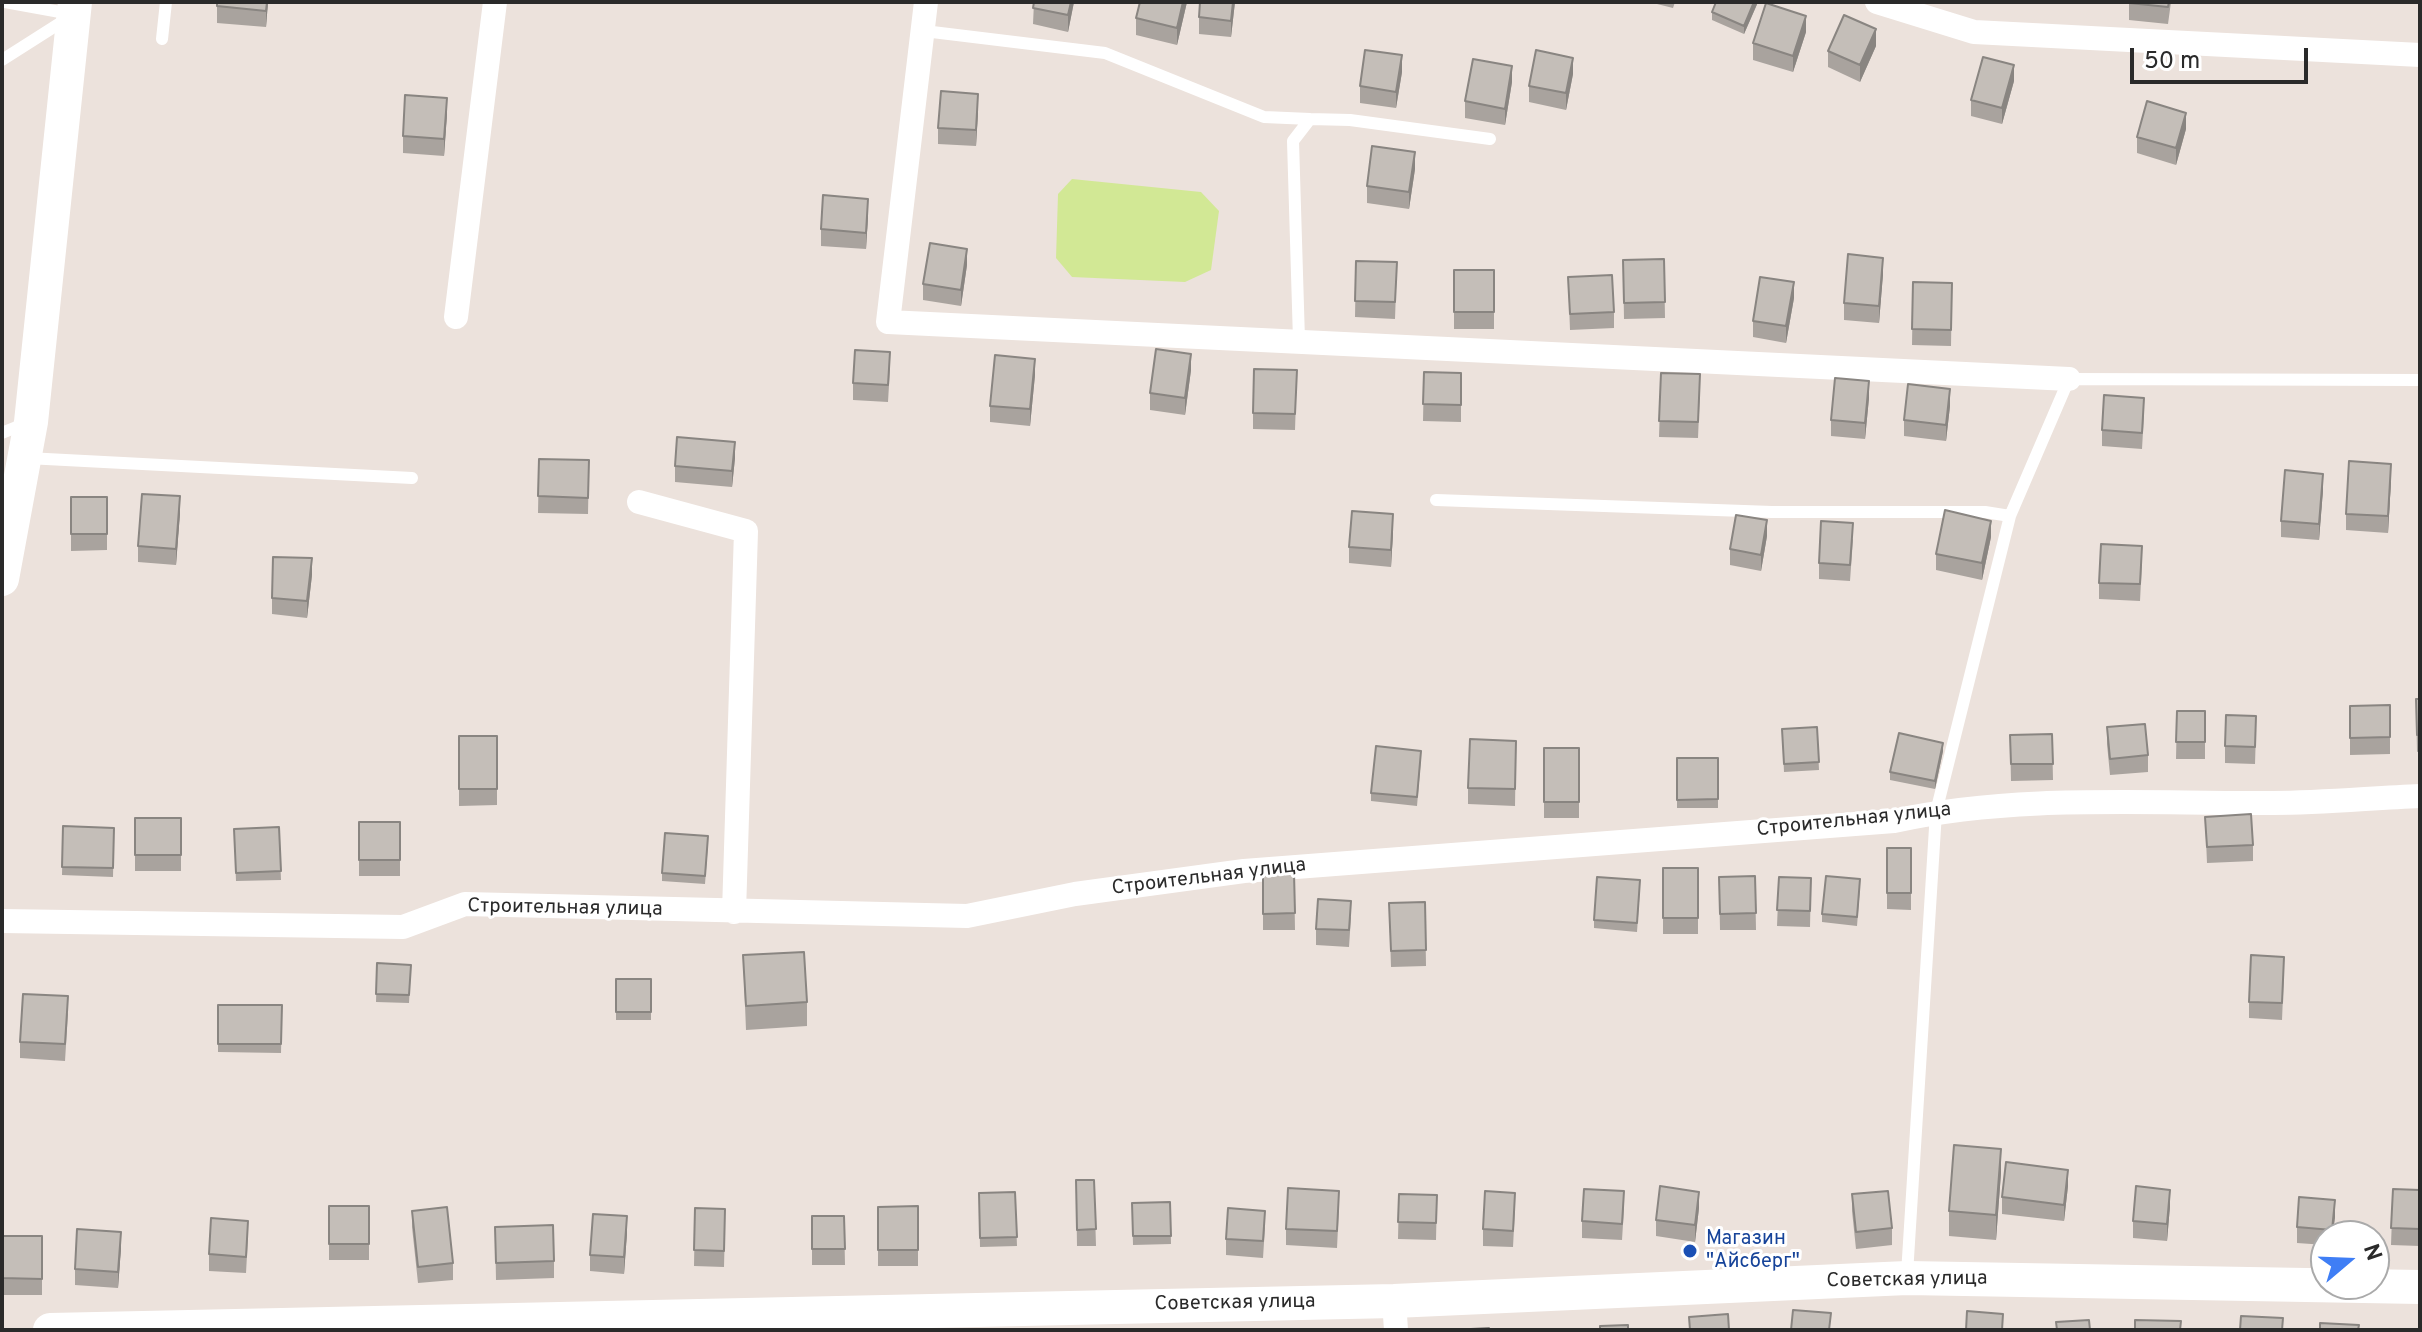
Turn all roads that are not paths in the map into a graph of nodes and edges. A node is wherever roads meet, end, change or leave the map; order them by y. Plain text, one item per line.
1 (5, 2) edge
2 (166, 2) edge
3 (495, 2) edge
4 (926, 2) edge
5 (1877, 2) edge
6 (75, 8) edge
7 (924, 31) junction
8 (162, 39) dead end
9 (2420, 55) edge
10 (2, 60) edge
11 (1310, 119) junction
12 (1490, 139) dead end
13 (456, 317) dead end
14 (1299, 340) junction
15 (2069, 379) junction
16 (2420, 380) edge
17 (19, 438) edge
18 (412, 478) dead end
19 (1436, 500) dead end
20 (639, 502) dead end
21 (2010, 516) junction
22 (2, 579) edge
23 (2420, 796) edge
24 (1936, 812) junction
25 (734, 912) junction
26 (2, 921) edge
27 (1907, 1278) junction
28 (2420, 1287) edge
29 (1395, 1315) edge
30 (489, 1326) edge
31 (50, 1330) edge

1 - 6 lane
2 - 8 lane
3 - 13 street
4 - 7 street
5 - 9 street
6 - 10 lane
6 - 17 main road
7 - 11 lane
7 - 14 street
11 - 12 lane
11 - 14 lane
14 - 15 street
15 - 16 lane
15 - 21 lane
17 - 18 lane
17 - 22 main road
19 - 21 lane
20 - 25 street
21 - 24 lane
23 - 24 street, Строительная улица
24 - 25 street, Строительная улица
24 - 27 lane
25 - 26 street, Строительная улица
27 - 28 main road, Советская улица
27 - 29 main road, Советская улица
29 - 30 main road, Советская улица
30 - 31 main road, Советская улица

